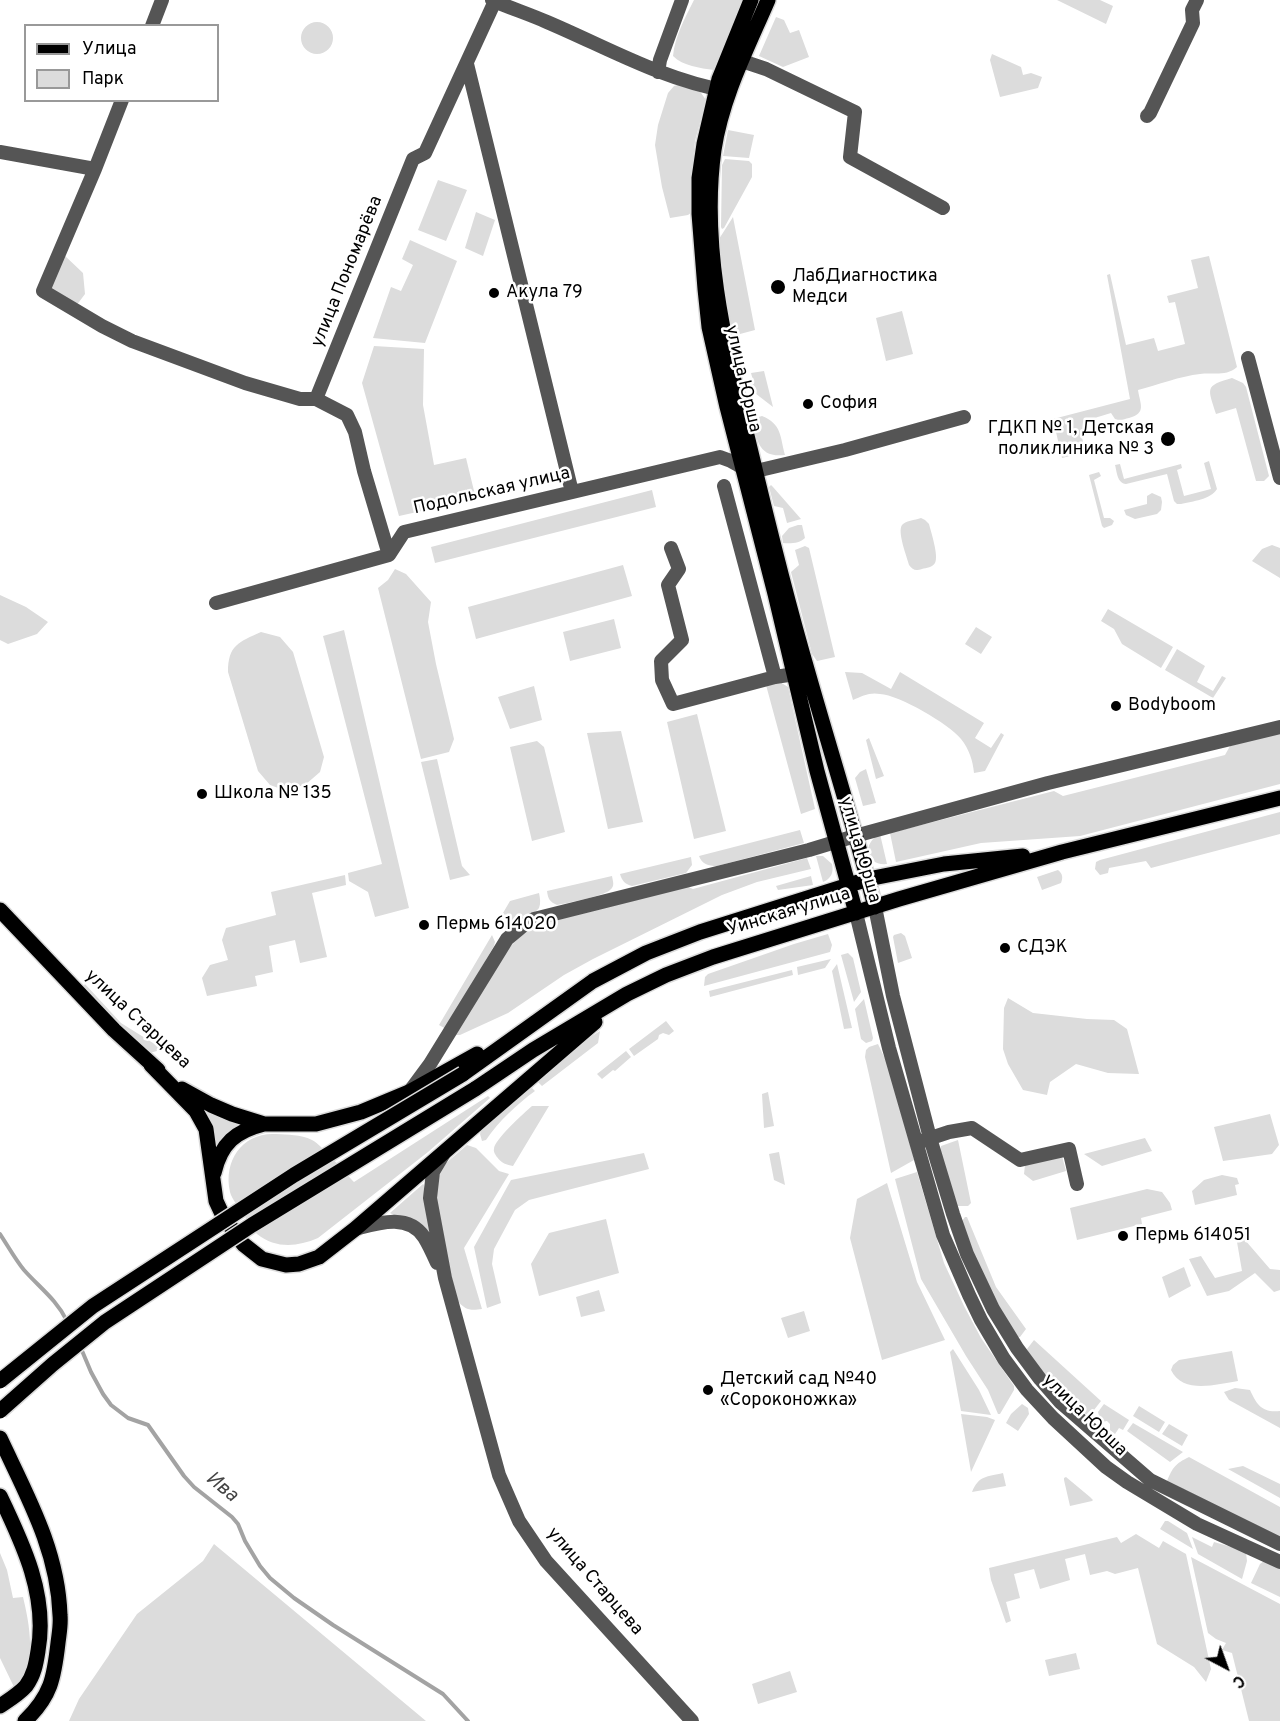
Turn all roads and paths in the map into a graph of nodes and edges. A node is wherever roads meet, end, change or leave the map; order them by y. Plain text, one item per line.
1 (162, 0) edge
2 (682, 0) edge
3 (751, 0) edge
4 (768, 0) edge
5 (1197, 0) edge
6 (493, 1) edge
7 (153, 24) edge
8 (735, 59) junction
9 (467, 64) junction
10 (658, 72) junction
11 (723, 90) junction
12 (121, 102) edge
13 (1147, 117) dead end
14 (0, 152) edge
15 (95, 168) junction
16 (943, 208) dead end
17 (1248, 358) dead end
18 (316, 399) junction
19 (964, 417) dead end
20 (749, 469) junction
21 (1280, 478) edge
22 (724, 486) dead end
23 (572, 492) junction
24 (671, 548) dead end
25 (389, 555) junction
26 (216, 603) dead end
27 (802, 674) junction
28 (775, 677) junction
29 (1280, 727) edge
30 (1280, 798) edge
31 (855, 836) junction
32 (836, 842) junction
33 (1062, 852) junction
34 (868, 879) junction
35 (849, 886) junction
36 (875, 907) junction
37 (0, 910) edge
38 (856, 913) junction
39 (627, 994) junction
40 (533, 1023) junction
41 (151, 1065) junction
42 (409, 1092) junction
43 (264, 1124) junction
44 (924, 1141) junction
45 (444, 1152) junction
46 (213, 1179) junction
47 (1077, 1184) dead end
48 (355, 1229) junction
49 (445, 1278) junction
50 (0, 1381) edge
51 (0, 1411) edge
52 (0, 1438) edge
53 (0, 1496) edge
54 (1280, 1544) edge
55 (1280, 1562) edge
56 (0, 1706) edge
57 (25, 1721) edge
58 (692, 1721) edge

1 - 7 street
2 - 10 street
3 - 8 main road, улица Юрша
4 - 8 main road, улица Юрша
5 - 13 street
6 - 9 street, улица Пономарёва
6 - 10 street
8 - 11 main road, улица Юрша
8 - 16 street
9 - 18 street, улица Пономарёва
9 - 23 street
10 - 11 street
11 - 20 main road, улица Юрша
12 - 15 street
14 - 15 street
15 - 18 street
17 - 21 street
18 - 25 street
19 - 20 street
20 - 23 street, Подольская улица
20 - 27 main road, улица Юрша
22 - 28 street
23 - 25 street, Подольская улица
24 - 28 street
25 - 26 street
27 - 28 street
27 - 31 main road, улица Юрша
27 - 32 main road, улица Юрша
29 - 31 street
30 - 33 main road, Уинская улица
31 - 32 street
31 - 34 main road, улица Юрша
32 - 35 main road, улица Юрша
32 - 42 street
33 - 34 main road, Уинская улица
33 - 36 main road, Уинская улица
34 - 35 main road, Уинская улица
34 - 36 main road, улица Юрша
35 - 38 main road, улица Юрша
35 - 40 main road, Уинская улица
36 - 38 main road, Уинская улица
36 - 44 street, улица Юрша
37 - 41 main road, улица Старцева
38 - 39 main road, Уинская улица
38 - 44 street, улица Юрша
39 - 45 main road
39 - 51 main road, Уинская улица, bridge
40 - 42 main road, улица Старцева
40 - 50 main road, Уинская улица, bridge
41 - 43 main road, улица Старцева
41 - 46 main road
42 - 43 main road, улица Старцева
43 - 46 main road
44 - 47 street
44 - 54 street, улица Юрша
44 - 55 street, улица Юрша
45 - 48 main road
45 - 49 street
46 - 48 main road
48 - 49 street
49 - 58 street, улица Старцева
52 - 57 main road
53 - 56 main road

